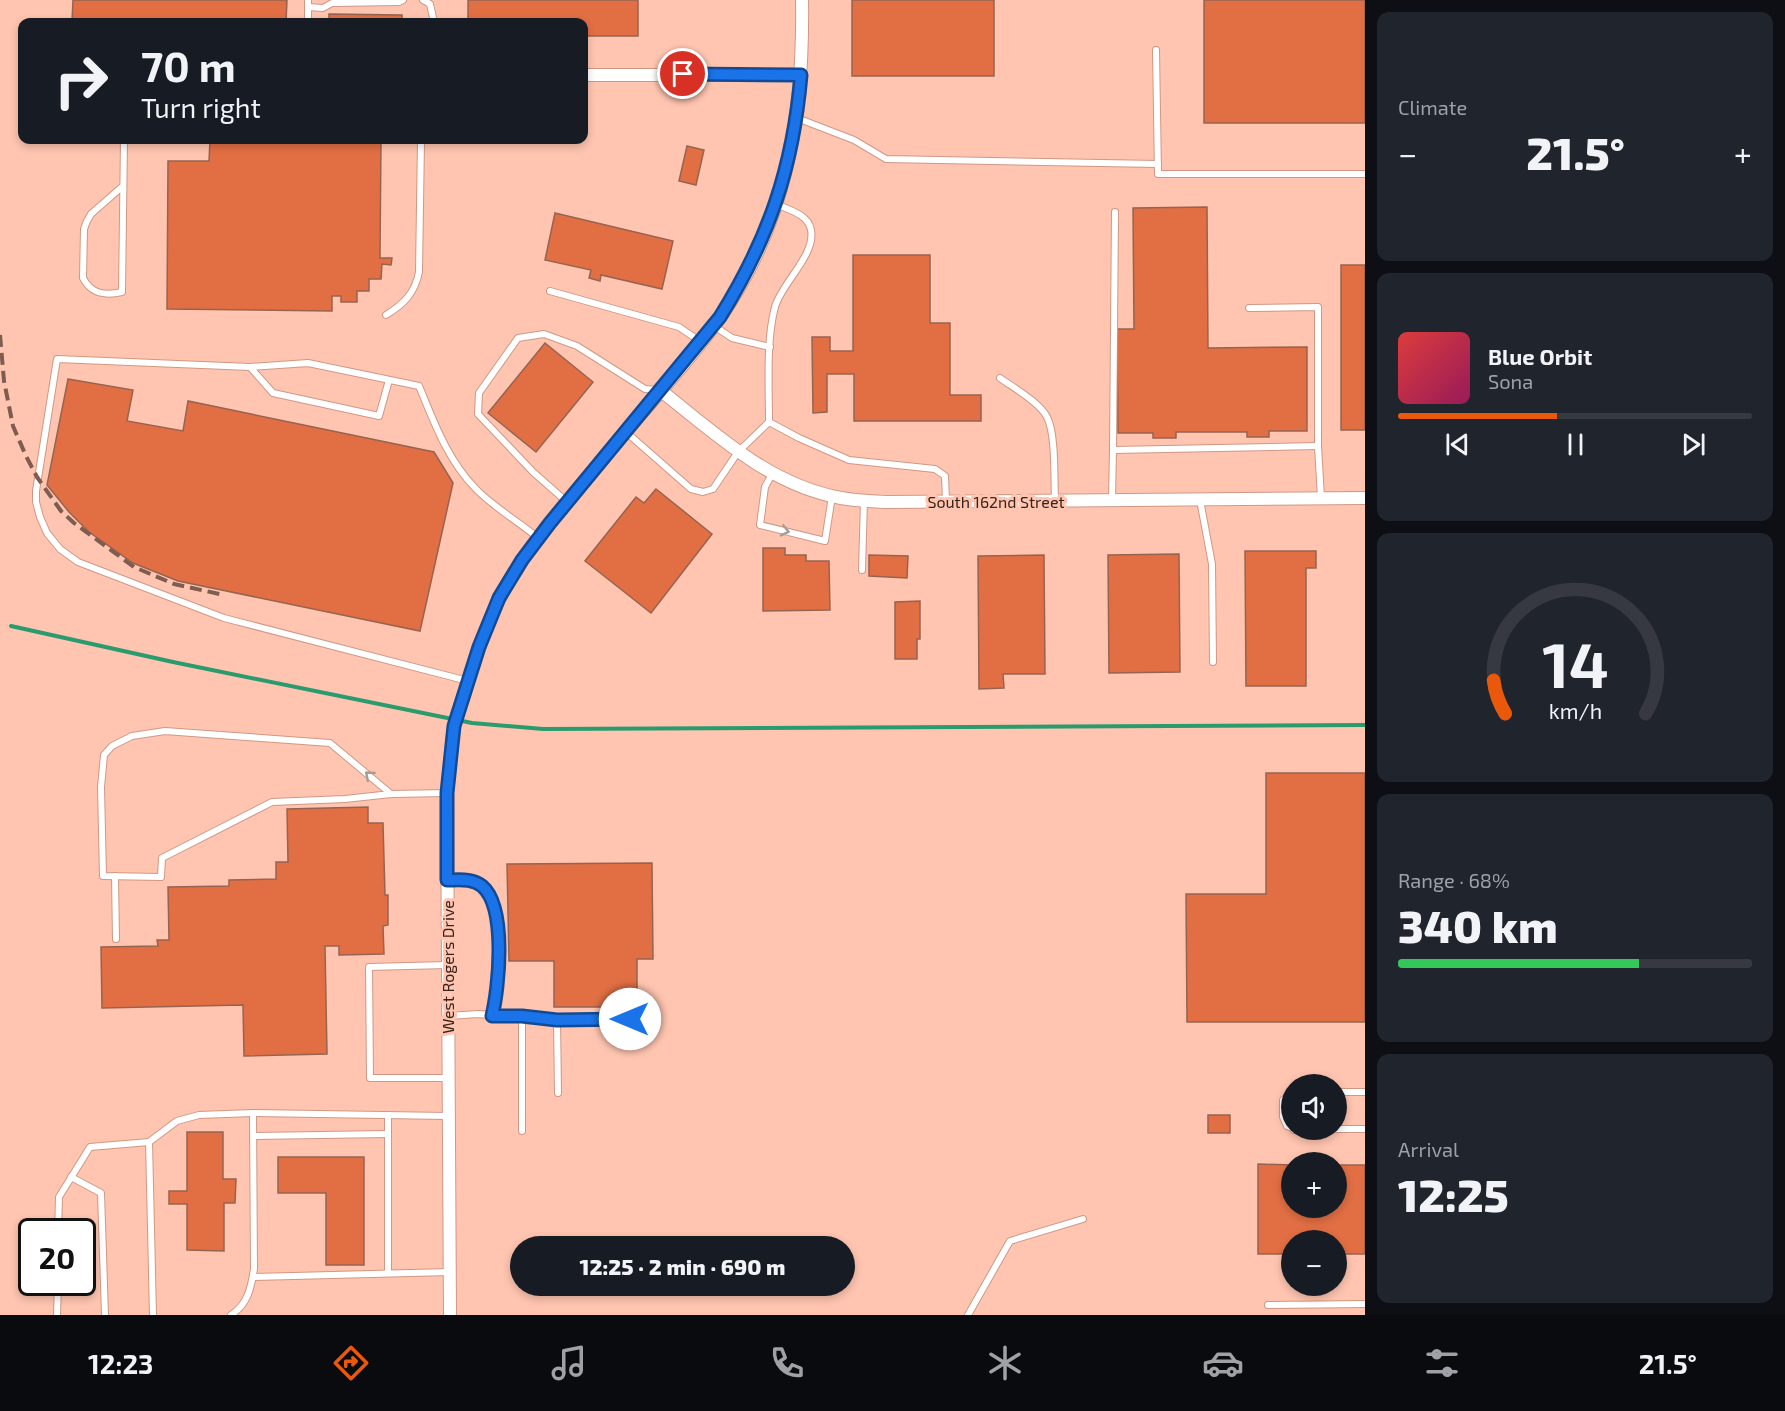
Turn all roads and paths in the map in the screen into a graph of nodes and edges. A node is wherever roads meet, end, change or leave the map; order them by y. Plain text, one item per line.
1 (403, 0) edge
2 (423, 0) edge
3 (802, 0) edge
4 (308, 4) edge
5 (433, 18) edge
6 (1156, 50) dead end
7 (588, 75) edge
8 (801, 75) junction
9 (797, 118) junction
10 (124, 144) edge
11 (421, 144) edge
12 (1158, 164) junction
13 (1365, 174) edge
14 (123, 186) junction
15 (776, 204) junction
16 (1115, 213) dead end
17 (550, 291) dead end
18 (1248, 308) dead end
19 (386, 315) dead end
20 (714, 326) junction
21 (701, 342) junction
22 (770, 347) junction
23 (250, 367) junction
24 (1000, 378) dead end
25 (389, 380) junction
26 (660, 390) junction
27 (769, 422) junction
28 (626, 432) junction
29 (1318, 446) junction
30 (1113, 450) junction
31 (738, 452) junction
32 (772, 474) junction
33 (832, 496) junction
34 (1321, 498) junction
35 (1365, 498) edge
36 (864, 500) junction
37 (1112, 500) junction
38 (1200, 500) junction
39 (946, 501) junction
40 (1054, 501) junction
41 (567, 502) junction
42 (538, 538) junction
43 (862, 570) dead end
44 (1213, 662) dead end
45 (468, 681) junction
46 (447, 793) junction
47 (391, 794) junction
48 (115, 876) junction
49 (447, 880) junction
50 (116, 939) dead end
51 (447, 965) junction
52 (447, 1016) junction
53 (492, 1016) junction
54 (522, 1016) junction
55 (630, 1019) dead end
56 (557, 1020) junction
57 (448, 1078) junction
58 (1347, 1092) edge
59 (1365, 1092) edge
60 (558, 1093) dead end
61 (253, 1113) junction
62 (388, 1115) junction
63 (448, 1116) junction
64 (1347, 1129) edge
65 (1365, 1129) edge
66 (522, 1131) dead end
67 (388, 1134) junction
68 (253, 1136) junction
69 (149, 1142) junction
70 (71, 1176) junction
71 (58, 1218) edge
72 (1083, 1219) dead end
73 (450, 1272) junction
74 (388, 1273) junction
75 (253, 1276) junction
76 (58, 1296) edge
77 (1365, 1304) edge
78 (1268, 1305) dead end
79 (57, 1315) edge
80 (105, 1315) edge
81 (153, 1315) edge
82 (231, 1315) edge
83 (450, 1315) edge
84 (968, 1315) edge

1 - 4 lane
2 - 5 lane
3 - 8 street, West Rogers Drive
6 - 12 lane
7 - 8 street
8 - 9 street, West Rogers Drive
9 - 12 lane
9 - 15 street, West Rogers Drive
10 - 14 lane
11 - 19 lane
12 - 13 lane
14 - 14 lane
15 - 20 street, West Rogers Drive
15 - 22 lane
16 - 30 lane
17 - 21 lane
18 - 29 lane
20 - 21 street, West Rogers Drive
20 - 22 lane
21 - 26 street, West Rogers Drive
22 - 27 lane
23 - 25 lane
23 - 25 lane
23 - 45 lane
24 - 40 lane
25 - 42 lane
26 - 28 street, West Rogers Drive
26 - 31 street, South 162nd Street
26 - 41 lane
27 - 31 lane
27 - 39 lane
28 - 31 lane
28 - 41 street, West Rogers Drive
29 - 30 lane
29 - 34 lane
30 - 37 lane
31 - 32 street, South 162nd Street
32 - 33 street, South 162nd Street
32 -> 33 lane
33 - 36 street, South 162nd Street
34 - 35 street, South 162nd Street
34 - 38 street, South 162nd Street
36 - 39 street, South 162nd Street
36 - 43 lane
37 - 38 street, South 162nd Street
37 - 40 street, South 162nd Street
38 - 44 lane
39 - 40 street, South 162nd Street
41 - 42 street, West Rogers Drive
42 - 45 street, West Rogers Drive
45 - 46 street, West Rogers Drive
46 - 47 lane
46 - 49 street, West Rogers Drive
47 - 48 lane
47 -> 48 lane
48 - 50 lane
49 - 51 street, West Rogers Drive
49 - 53 lane
51 - 52 street, West Rogers Drive
51 - 57 lane
52 - 53 lane
52 - 57 street, West Rogers Drive
53 - 54 lane
54 - 56 lane
54 - 66 lane
55 - 56 lane
56 - 60 lane
57 - 63 street, West Rogers Drive
58 - 59 lane
61 - 62 lane
61 - 68 lane
61 - 69 lane
62 - 63 lane
62 - 67 lane
63 - 73 street, West Rogers Drive
64 - 65 lane
67 - 68 lane
67 - 74 lane
68 - 75 lane
69 - 70 lane
69 - 81 lane
70 - 71 lane
70 - 80 lane
72 - 84 lane
73 - 74 lane
73 - 83 street, West Rogers Drive
74 - 75 lane
75 - 82 lane
76 - 79 lane
77 - 78 lane

